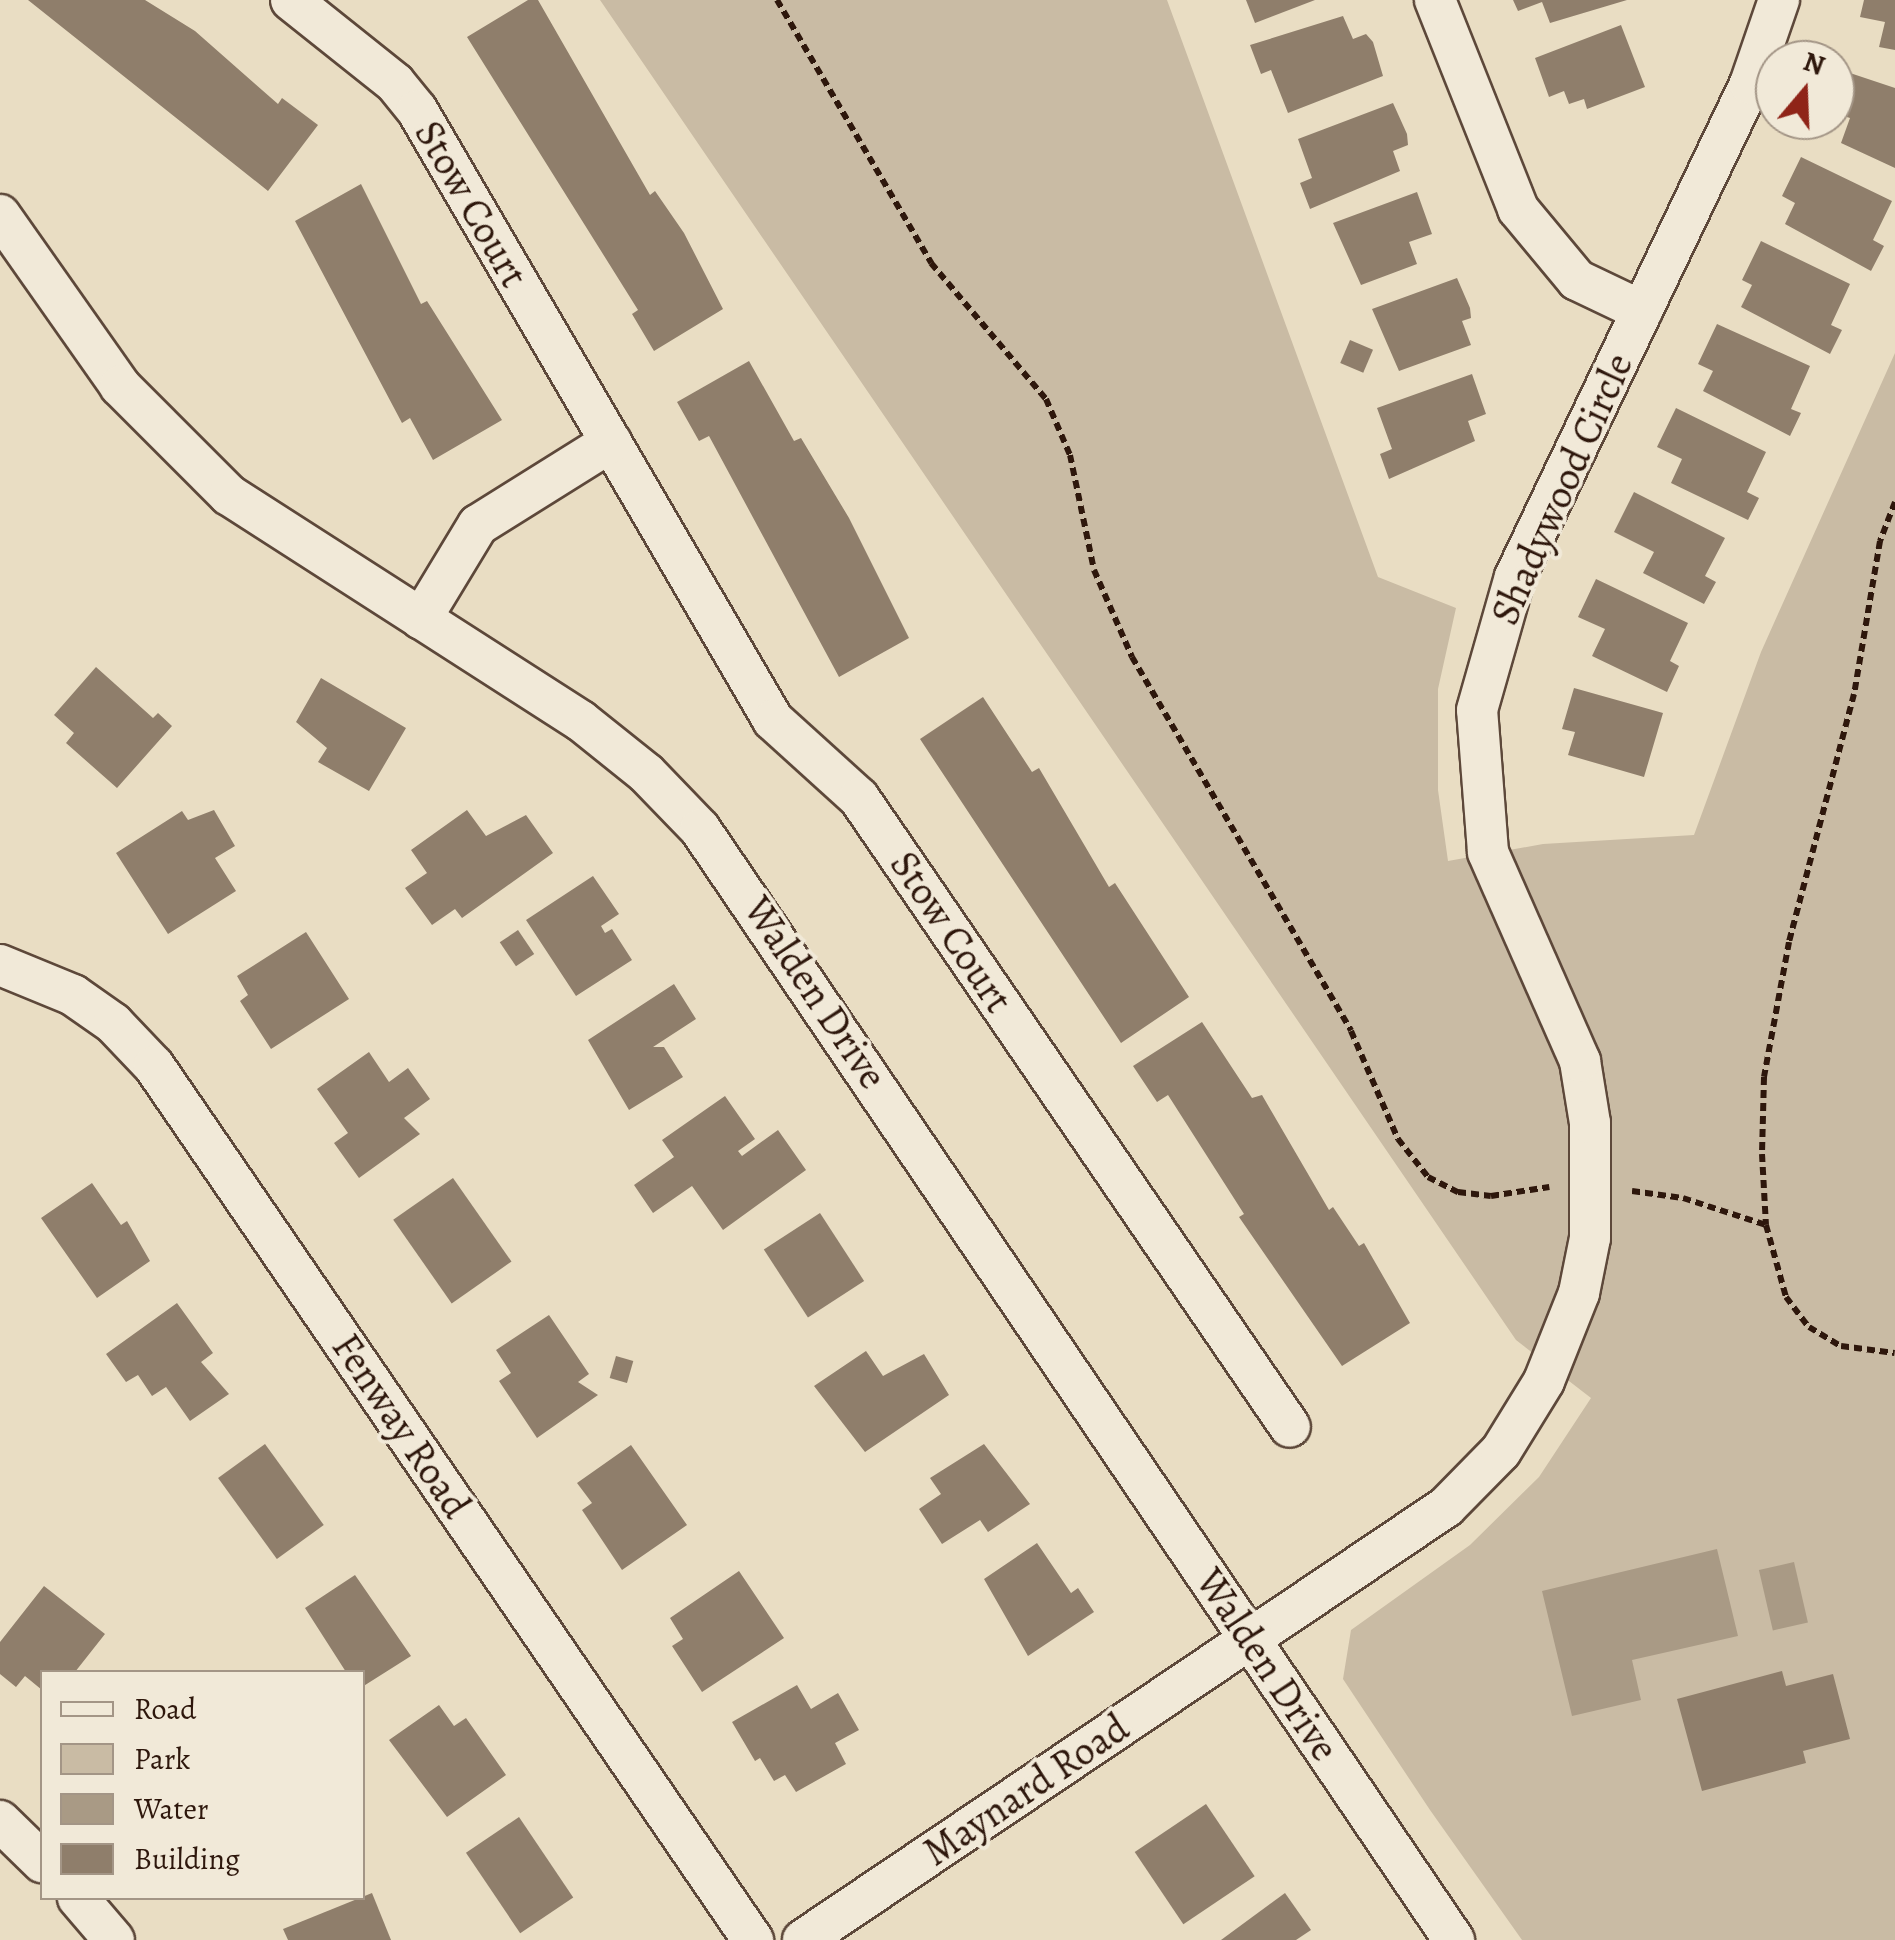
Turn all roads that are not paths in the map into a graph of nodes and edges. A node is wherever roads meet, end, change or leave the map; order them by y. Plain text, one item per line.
1 (291, 0) edge
2 (1436, 0) edge
3 (1779, 0) edge
4 (0, 215) edge
5 (1642, 311) junction
6 (611, 442) junction
7 (420, 618) junction
8 (0, 965) edge
9 (1290, 1427) dead end
10 (1250, 1640) junction
11 (0, 1822) edge
12 (40, 1860) edge
13 (80, 1900) edge
14 (114, 1940) edge
15 (753, 1940) edge
16 (803, 1940) edge
17 (1454, 1940) edge

1 - 6 street, Stow Court
2 - 5 street, Shadywood Circle
3 - 5 street, Shadywood Circle
4 - 7 street, Walden Drive
5 - 10 street, Shadywood Circle
6 - 7 street
6 - 9 street, Stow Court
7 - 10 street, Walden Drive
8 - 15 street, Fenway Road
10 - 16 street, Maynard Road
10 - 17 street, Walden Drive
11 - 12 street
13 - 14 street

